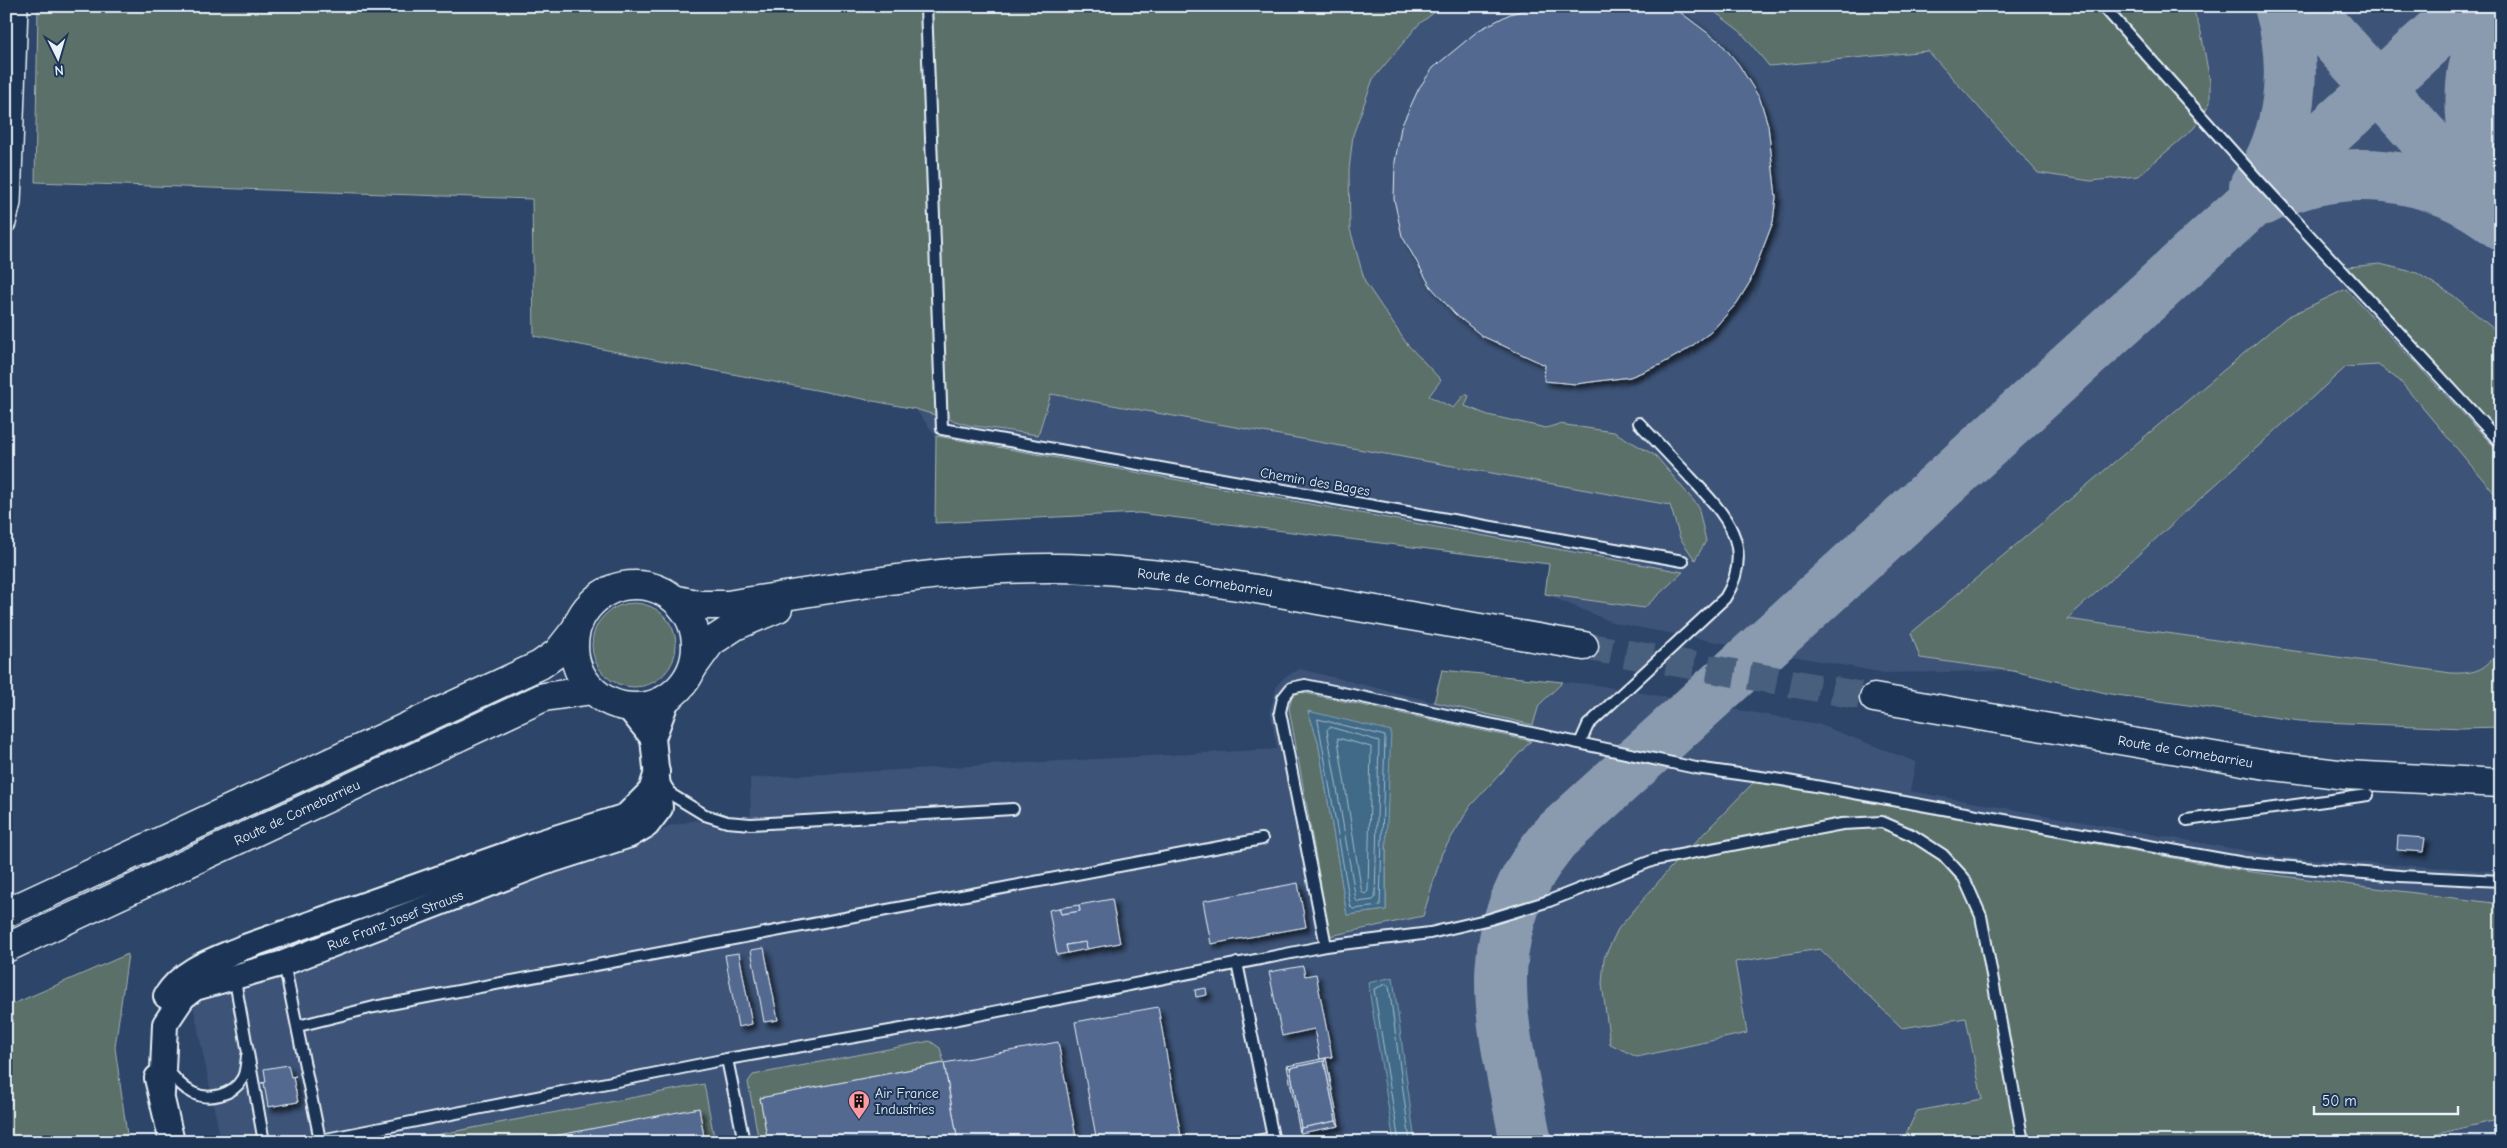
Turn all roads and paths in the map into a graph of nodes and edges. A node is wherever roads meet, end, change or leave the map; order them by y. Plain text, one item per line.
1 (18, 6) edge
2 (926, 6) edge
3 (2103, 6) edge
4 (6, 223) edge
5 (1639, 422) dead end
6 (2501, 443) edge
7 (1683, 561) dead end
8 (825, 590) junction
9 (677, 600) junction
10 (575, 630) junction
11 (1584, 646) tunnel mouth
12 (693, 667) junction
13 (592, 690) junction
14 (668, 697) junction
15 (1874, 698) tunnel mouth
16 (628, 707) junction
17 (653, 738) junction
18 (1580, 743) junction
19 (658, 772) junction
20 (2501, 783) edge
21 (2368, 795) dead end
22 (1013, 809) dead end
23 (2187, 820) dead end
24 (1262, 839) dead end
25 (2501, 881) edge
26 (6, 913) edge
27 (1326, 946) junction
28 (6, 948) edge
29 (242, 948) junction
30 (284, 962) junction
31 (1237, 963) junction
32 (234, 976) junction
33 (298, 1026) junction
34 (248, 1050) junction
35 (164, 1053) junction
36 (727, 1059) junction
37 (162, 1093) junction
38 (1274, 1140) edge
39 (315, 1141) edge
40 (172, 1142) edge
41 (264, 1142) edge
42 (744, 1142) edge
43 (1250, 1142) edge
44 (2023, 1142) edge

1 - 4 street
2 - 7 lane, Chemin des Bages
3 - 6 lane
5 - 18 lane
8 - 9 main road, Route de Cornebarrieu
8 - 11 main road, Route de Cornebarrieu
8 - 12 main road, Route de Cornebarrieu
9 - 10 main road
9 - 12 main road
10 - 13 main road
10 - 26 main road
12 - 14 main road
13 - 16 main road
13 - 28 main road, Route de Cornebarrieu
14 - 16 main road
14 - 17 street, Rue Franz Josef Strauss
15 - 20 main road, Route de Cornebarrieu
16 - 17 street
17 - 19 street, Rue Franz Josef Strauss
18 - 25 lane
18 - 27 lane
19 - 22 lane
19 - 29 street, Rue Franz Josef Strauss
19 - 30 street, Rue Franz Josef Strauss
21 - 23 lane
24 - 33 lane
27 - 31 lane
27 - 44 lane
29 - 32 lane
29 - 37 street, Rue Franz Josef Strauss
30 - 32 street, Rue Franz Josef Strauss
30 - 33 lane
31 - 36 lane
31 - 38 lane
32 - 34 lane
32 - 35 street, Rue Franz Josef Strauss
33 - 39 lane
34 - 35 lane
34 - 41 lane
35 - 37 street, Rue Franz Josef Strauss
36 - 39 lane
36 - 42 lane
37 - 40 street, Rue Franz Josef Strauss
38 - 43 lane

